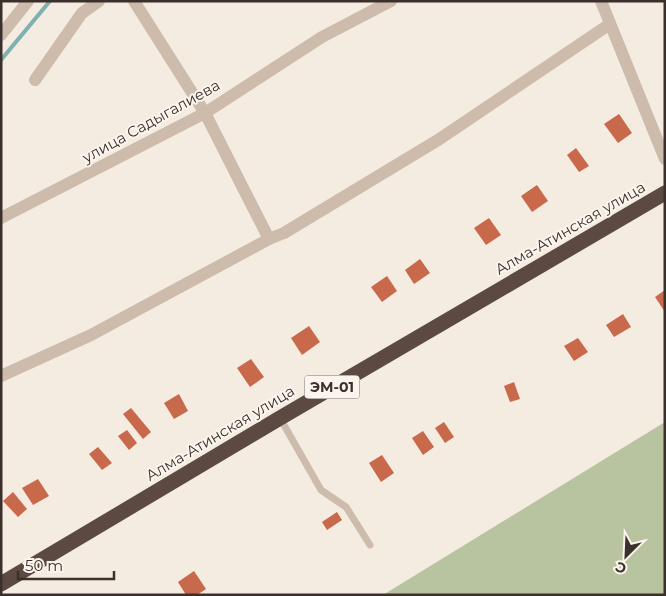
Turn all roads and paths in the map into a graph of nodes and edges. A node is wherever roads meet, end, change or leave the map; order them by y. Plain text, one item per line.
1 (28, 1) edge
2 (99, 1) edge
3 (134, 1) edge
4 (391, 1) edge
5 (601, 1) edge
6 (610, 24) junction
7 (1, 35) edge
8 (35, 80) dead end
9 (205, 113) junction
10 (665, 160) edge
11 (665, 193) edge
12 (1, 218) edge
13 (269, 239) junction
14 (1, 376) edge
15 (280, 418) junction
16 (370, 545) dead end
17 (1, 584) edge

1 - 7 street
2 - 8 street
3 - 9 street
4 - 9 street, улица Садыгалиева
5 - 6 street
6 - 10 street
6 - 13 street
9 - 12 street, улица Садыгалиева
9 - 13 street
11 - 15 highway, Алма-Атинская улица / ЭМ-01
13 - 14 street
15 - 16 lane
15 - 17 highway, Алма-Атинская улица / ЭМ-01

